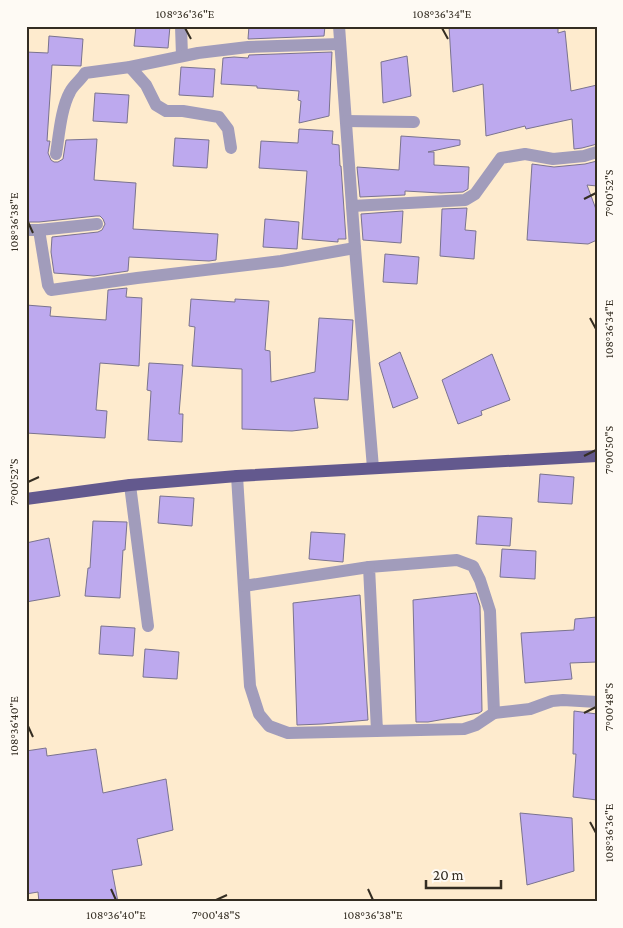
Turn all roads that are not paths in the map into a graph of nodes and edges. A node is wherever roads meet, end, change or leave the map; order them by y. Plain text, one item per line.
1 (181, 26) edge
2 (339, 26) edge
3 (340, 44) junction
4 (182, 56) junction
5 (130, 67) junction
6 (346, 121) junction
7 (414, 122) dead end
8 (231, 148) dead end
9 (597, 152) edge
10 (56, 154) dead end
11 (352, 206) junction
12 (97, 224) dead end
13 (32, 230) edge
14 (355, 248) junction
15 (597, 456) edge
16 (373, 468) junction
17 (237, 476) junction
18 (130, 485) junction
19 (26, 499) edge
20 (369, 567) junction
21 (244, 586) junction
22 (148, 626) dead end
23 (597, 702) edge
24 (494, 713) junction
25 (378, 730) junction

1 - 4 street
2 - 3 street
3 - 4 street
3 - 6 street
4 - 5 street
5 - 8 street
5 - 10 street
6 - 7 street
6 - 11 street
9 - 11 street
11 - 14 street
12 - 13 street
13 - 14 street
14 - 16 street
15 - 16 main road
16 - 17 main road
17 - 18 main road
17 - 21 street
18 - 19 main road
18 - 22 street
20 - 21 street
20 - 24 street
20 - 25 street
21 - 25 street
23 - 24 street
24 - 25 street

